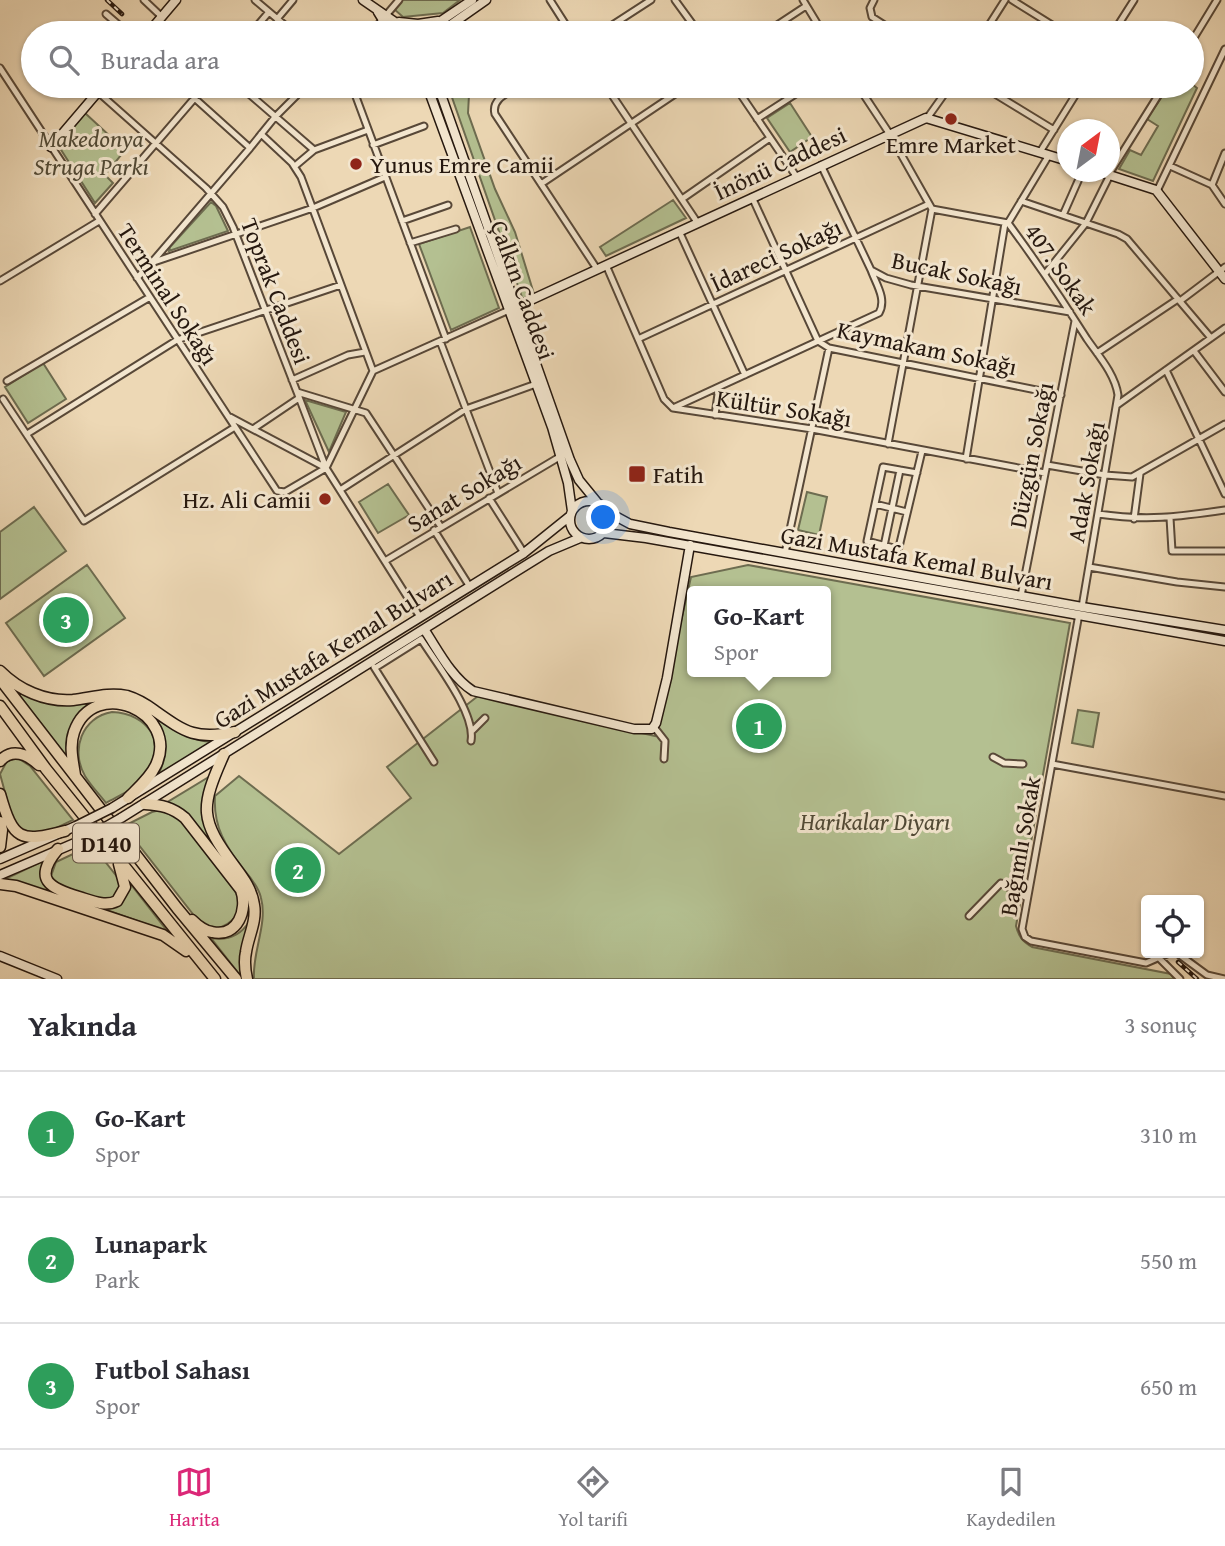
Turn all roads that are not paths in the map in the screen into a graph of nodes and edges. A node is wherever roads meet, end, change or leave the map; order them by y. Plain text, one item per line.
1 (144, 0) edge
2 (176, 0) edge
3 (254, 0) edge
4 (293, 0) edge
5 (363, 0) edge
6 (399, 0) edge
7 (471, 0) edge
8 (486, 0) edge
9 (550, 0) edge
10 (651, 0) edge
11 (675, 0) edge
12 (874, 0) edge
13 (1005, 0) edge
14 (1012, 0) edge
15 (1134, 0) edge
16 (1217, 0) edge
17 (804, 3) edge
18 (269, 12) junction
19 (106, 14) dead end
20 (382, 16) junction
21 (162, 17) junction
22 (277, 19) junction
23 (114, 21) edge
24 (158, 21) edge
25 (261, 21) edge
26 (279, 21) edge
27 (379, 21) edge
28 (386, 21) edge
29 (395, 21) edge
30 (441, 21) edge
31 (455, 21) edge
32 (564, 21) edge
33 (619, 21) edge
34 (690, 21) edge
35 (781, 21) edge
36 (815, 21) edge
37 (878, 21) edge
38 (992, 21) edge
39 (1046, 21) edge
40 (1121, 21) edge
41 (1204, 21) edge
42 (1225, 49) edge
43 (0, 68) edge
44 (1204, 94) edge
45 (92, 98) edge
46 (109, 98) edge
47 (195, 98) joint
48 (254, 98) edge
49 (294, 98) edge
50 (356, 98) edge
51 (432, 98) edge
52 (442, 98) edge
53 (501, 98) edge
54 (614, 98) edge
55 (669, 98) edge
56 (743, 98) edge
57 (789, 98) edge
58 (866, 98) edge
59 (941, 98) edge
60 (1002, 98) edge
61 (1074, 98) edge
62 (1156, 98) edge
63 (1202, 98) edge
64 (275, 117) junction
65 (928, 117) junction
66 (757, 119) junction
67 (631, 123) junction
68 (424, 126) dead end
69 (368, 130) junction
70 (1054, 130) junction
71 (889, 133) junction
72 (261, 134) junction
73 (770, 138) junction
74 (156, 143) junction
75 (373, 145) junction
76 (51, 147) junction
77 (250, 148) junction
78 (314, 150) junction
79 (1040, 152) junction
80 (1225, 153) edge
81 (1049, 155) junction
82 (1057, 158) edge
83 (1120, 158) edge
84 (821, 164) junction
85 (295, 166) junction
86 (1170, 166) junction
87 (796, 176) junction
88 (385, 177) junction
89 (1120, 178) edge
90 (1078, 182) edge
91 (1106, 182) edge
92 (541, 184) junction
93 (1212, 185) junction
94 (1157, 191) junction
95 (212, 194) junction
96 (752, 197) junction
97 (682, 200) junction
98 (1021, 201) junction
99 (1225, 204) edge
100 (448, 205) dead end
101 (931, 206) junction
102 (313, 208) junction
103 (95, 214) junction
104 (1063, 215) junction
105 (99, 221) junction
106 (402, 221) junction
107 (697, 222) junction
108 (1006, 223) junction
109 (1086, 223) junction
110 (456, 229) dead end
111 (679, 231) junction
112 (236, 235) junction
113 (856, 238) junction
114 (410, 243) junction
115 (151, 263) junction
116 (602, 267) junction
117 (786, 270) junction
118 (870, 270) junction
119 (1223, 272) edge
120 (1045, 274) junction
121 (137, 278) junction
122 (0, 281) edge
123 (341, 285) junction
124 (918, 286) junction
125 (150, 297) junction
126 (992, 299) junction
127 (1179, 300) junction
128 (712, 304) junction
129 (513, 308) junction
130 (265, 310) junction
131 (1070, 312) junction
132 (1076, 321) junction
133 (1225, 328) edge
134 (1211, 338) junction
135 (638, 339) junction
136 (177, 340) junction
137 (443, 340) junction
138 (818, 341) junction
139 (829, 348) junction
140 (1194, 351) junction
141 (365, 352) junction
142 (1097, 354) junction
143 (904, 363) junction
144 (1166, 370) junction
145 (373, 371) junction
146 (745, 375) junction
147 (979, 378) junction
148 (292, 380) junction
149 (7, 381) dead end
150 (536, 384) junction
151 (719, 387) junction
152 (1225, 392) edge
153 (1061, 394) junction
154 (298, 395) junction
155 (3, 400) dead end
156 (1117, 405) junction
157 (355, 408) junction
158 (673, 408) junction
159 (466, 409) junction
160 (715, 415) junction
161 (227, 416) junction
162 (1225, 424) edge
163 (235, 427) junction
164 (253, 429) junction
165 (812, 429) junction
166 (27, 434) junction
167 (1200, 439) junction
168 (888, 444) junction
169 (922, 451) junction
170 (395, 455) junction
171 (561, 456) junction
172 (966, 459) junction
173 (1047, 465) junction
174 (326, 468) junction
175 (900, 470) junction
176 (917, 472) junction
177 (1045, 473) junction
178 (1140, 474) junction
179 (1105, 475) junction
180 (340, 490) junction
181 (498, 493) junction
182 (1225, 494) edge
183 (489, 498) junction
184 (597, 502) junction
185 (875, 503) junction
186 (892, 508) junction
187 (1225, 510) edge
188 (606, 511) junction
189 (907, 512) junction
190 (571, 514) junction
191 (1098, 514) junction
192 (1170, 518) junction
193 (1134, 519) junction
194 (441, 527) junction
195 (434, 530) junction
196 (604, 533) junction
197 (580, 538) junction
198 (690, 545) junction
199 (884, 546) junction
200 (1225, 551) edge
201 (785, 553) junction
202 (524, 554) junction
203 (385, 561) junction
204 (1089, 567) junction
205 (470, 587) junction
206 (1225, 587) edge
207 (1021, 596) junction
208 (1081, 611) junction
209 (420, 617) junction
210 (424, 629) junction
211 (1225, 630) edge
212 (1225, 640) edge
213 (373, 665) junction
214 (0, 671) edge
215 (0, 679) edge
216 (0, 706) edge
217 (485, 718) dead end
218 (654, 727) junction
219 (472, 731) junction
220 (235, 732) junction
221 (471, 741) dead end
222 (223, 754) junction
223 (993, 757) dead end
224 (664, 759) dead end
225 (0, 761) edge
226 (434, 762) dead end
227 (1023, 764) dead end
228 (1052, 764) junction
229 (75, 776) junction
230 (60, 785) junction
231 (0, 794) edge
232 (1225, 796) edge
233 (128, 798) junction
234 (145, 804) junction
235 (0, 822) edge
236 (65, 831) junction
237 (0, 847) edge
238 (58, 849) junction
239 (112, 851) junction
240 (0, 859) edge
241 (0, 875) edge
242 (0, 884) edge
243 (1027, 898) junction
244 (177, 908) junction
245 (969, 916) dead end
246 (0, 956) edge
247 (1156, 958) edge
248 (1159, 958) edge
249 (1184, 958) edge
250 (202, 964) junction
251 (57, 979) edge
252 (215, 979) edge
253 (236, 979) edge
254 (247, 979) edge
255 (1180, 979) edge
256 (1225, 979) edge

1 - 21 street
2 - 21 main road
3 - 18 street
4 - 22 street
5 - 20 main road
6 - 20 street
7 - 30 main road
8 - 31 main road
9 - 32 street
10 - 33 street
11 - 34 street
12 - 37 street
13 - 38 street
14 - 39 street
15 - 40 street
16 - 41 street
17 - 35 street
17 - 36 street
18 - 22 street
18 - 25 street
19 - 23 street
20 - 27 street
20 - 28 main road
20 - 29 main road
21 - 24 main road
22 - 26 street
42 - 44 street
43 - 76 street, Terminal Sokağı
45 - 76 main road
46 - 74 street, Toprak Caddesi
47 - 74 street
47 - 77 street
48 - 64 street
49 - 64 street
50 - 69 street
51 - 129 main road, Çalkın Caddesi
52 - 129 main road, Çalkın Caddesi
53 - 92 street
54 - 67 street
55 - 67 street
56 - 66 street
57 - 66 street
58 - 71 street
59 - 65 street
60 - 70 street
61 - 70 street
62 - 83 street
63 - 86 street
64 - 72 street
64 - 78 street
65 - 71 main road, İnönü Caddesi
65 - 79 main road
66 - 73 street
67 - 92 street
67 - 97 street
68 - 75 street
69 - 75 street
69 - 78 street
70 - 79 street
71 - 84 main road, İnönü Caddesi
71 - 101 street
72 - 77 street
72 - 85 street
73 - 87 street
73 - 97 street
74 - 95 street, Toprak Caddesi
74 - 103 street
75 - 88 street
76 - 103 street, Terminal Sokağı
77 - 95 street
78 - 85 street
79 - 81 main road
80 - 93 street
81 - 82 main road
81 - 98 street, 407. Sokak
84 - 87 main road, İnönü Caddesi
84 - 113 street, Bucak Sokağı
85 - 102 street
86 - 93 street
86 - 94 street
87 - 96 main road, İnönü Caddesi
88 - 102 street
88 - 106 street
89 - 94 main road
90 - 104 street
91 - 109 street
92 - 116 street
93 - 99 street
94 - 119 main road
95 - 112 street, Toprak Caddesi
95 - 115 street
96 - 107 main road, İnönü Caddesi
96 - 117 street, Kaymakam Sokağı
97 - 107 street
98 - 104 street
98 - 108 street, 407. Sokak
100 - 106 street
101 - 108 street
101 - 113 street, İdareci Sokağı
101 - 124 street
102 - 112 street
102 - 123 street
103 - 105 street, Terminal Sokağı
104 - 109 street
105 - 121 street, Terminal Sokağı
105 - 122 street
106 - 114 street
107 - 111 main road, İnönü Caddesi
108 - 120 street, 407. Sokak
108 - 126 street
109 - 120 street
109 - 127 street
110 - 114 street
111 - 116 main road, İnönü Caddesi
111 - 128 street
112 - 115 street
112 - 130 street, Toprak Caddesi
113 - 117 street, İdareci Sokağı
113 - 118 street, Bucak Sokağı
114 - 137 street
115 - 121 street
116 - 129 main road, İnönü Caddesi
116 - 135 street
117 - 128 street, İdareci Sokağı
117 - 138 street, Kaymakam Sokağı
118 - 124 street, Bucak Sokağı
118 - 138 street
119 - 127 street
120 - 131 street, 407. Sokak
121 - 125 street, Terminal Sokağı
123 - 130 street
123 - 141 street
124 - 126 street, Bucak Sokağı
124 - 143 street
125 - 136 street, Terminal Sokağı
125 - 149 street
126 - 131 street, Bucak Sokağı
126 - 147 street
127 - 134 street
127 - 142 street
128 - 135 street, İdareci Sokağı
128 - 146 street
129 - 137 street
129 - 150 main road, Çalkın Caddesi
129 - 184 main road, Çalkın Caddesi
130 - 136 street
130 - 148 street, Toprak Caddesi
131 - 132 street, 407. Sokak
132 - 142 street, 407. Sokak
132 - 153 street, Düzgün Sokağı
133 - 134 street
134 - 140 street
135 - 158 street
136 - 161 street, Terminal Sokağı
136 - 166 street
137 - 145 street
137 - 159 street
138 - 139 street, Kaymakam Sokağı
138 - 146 street
139 - 143 street, Kaymakam Sokağı
139 - 165 street
140 - 144 street
140 - 152 street
141 - 145 street
141 - 148 street
142 - 156 street, 407. Sokak
143 - 147 street, Kaymakam Sokağı
143 - 168 street
144 - 156 street
144 - 167 street
145 - 157 street
146 - 151 street
147 - 153 street, Kaymakam Sokağı
147 - 172 street
148 - 154 street, Toprak Caddesi
150 - 159 street
150 - 171 main road, Çalkın Caddesi
151 - 158 street
151 - 160 street
153 - 173 street, Düzgün Sokağı
154 - 157 street, Toprak Caddesi
154 - 164 street
154 - 174 street
155 - 166 street
156 - 179 street, Adak Sokağı
157 - 170 street, Toprak Caddesi
157 - 174 street
158 - 160 street, Kültür Sokağı
159 - 170 street
159 - 181 street
160 - 165 street, Kültür Sokağı
161 - 163 street, Terminal Sokağı
161 - 164 street
162 - 167 street
163 - 166 street
163 - 174 street, Terminal Sokağı
164 - 174 street
165 - 168 street, Kültür Sokağı
165 - 201 street
167 - 178 street
167 - 182 street
168 - 169 street, Kültür Sokağı
169 - 172 street, Kültür Sokağı
169 - 176 street
170 - 180 street
170 - 194 street, Toprak Caddesi
171 - 181 street, Sanat Sokağı
171 - 190 main road, Çalkın Caddesi
172 - 177 street, Kültür Sokağı
173 - 177 street, Düzgün Sokağı
173 - 179 street
174 - 180 street
175 - 176 street
175 - 185 street
175 - 186 street
176 - 189 street
177 - 207 street, Düzgün Sokağı
178 - 179 street
178 - 193 street
179 - 191 street, Adak Sokağı
180 - 203 street
181 - 183 street, Sanat Sokağı
183 - 194 street, Sanat Sokağı
183 - 202 street
184 - 188 main road
184 - 190 main road
185 - 186 street
185 - 199 street
186 - 189 street
186 - 199 street
187 - 192 street
188 - 196 main road
188 - 201 main road, Gazi Mustafa Kemal Bulvarı
189 - 199 street
190 - 197 main road
190 - 202 main road, Gazi Mustafa Kemal Bulvarı
191 - 193 street
191 - 204 street, Adak Sokağı
192 - 193 street
192 - 200 street
194 - 195 street, Sanat Sokağı
195 - 203 street, Sanat Sokağı
195 - 205 street
196 - 197 main road
196 - 198 main road, Gazi Mustafa Kemal Bulvarı
197 - 210 main road, Gazi Mustafa Kemal Bulvarı
198 - 208 main road, Gazi Mustafa Kemal Bulvarı
198 - 218 main road
201 - 207 main road, Gazi Mustafa Kemal Bulvarı
202 - 205 main road, Gazi Mustafa Kemal Bulvarı
203 - 209 street
204 - 206 street
204 - 208 street, Adak Sokağı
205 - 209 main road, Gazi Mustafa Kemal Bulvarı
207 - 208 main road, Gazi Mustafa Kemal Bulvarı
208 - 211 main road, Gazi Mustafa Kemal Bulvarı
208 - 212 main road, Gazi Mustafa Kemal Bulvarı
208 - 228 street, Bağımlı Sokak
209 - 220 main road, Gazi Mustafa Kemal Bulvarı
210 - 213 main road, Gazi Mustafa Kemal Bulvarı
210 - 218 main road
213 - 219 street
213 - 222 main road, Gazi Mustafa Kemal Bulvarı
213 - 226 street
214 - 220 highway
215 - 229 highway, D140
216 - 230 highway, D140
217 - 219 street
218 - 224 street
219 - 221 street
220 - 233 main road, Gazi Mustafa Kemal Bulvarı
222 - 234 main road, Gazi Mustafa Kemal Bulvarı
222 - 254 highway
223 - 227 street
225 - 230 highway
228 - 232 street
228 - 243 street, Bağımlı Sokak
229 - 233 highway
229 - 244 highway, D140
230 - 239 highway, D140
231 - 236 highway
233 - 236 main road, Gazi Mustafa Kemal Bulvarı, bridge
234 - 238 main road, Gazi Mustafa Kemal Bulvarı, bridge
234 - 244 highway
235 - 237 highway
236 - 240 main road, Gazi Mustafa Kemal Bulvarı
238 - 239 highway
238 - 241 main road, Gazi Mustafa Kemal Bulvarı
239 - 250 highway, D140
242 - 250 highway
243 - 245 street
243 - 247 street, Bağımlı Sokak
244 - 253 highway, D140
246 - 251 main road
248 - 255 street
249 - 256 street
250 - 252 highway, D140

